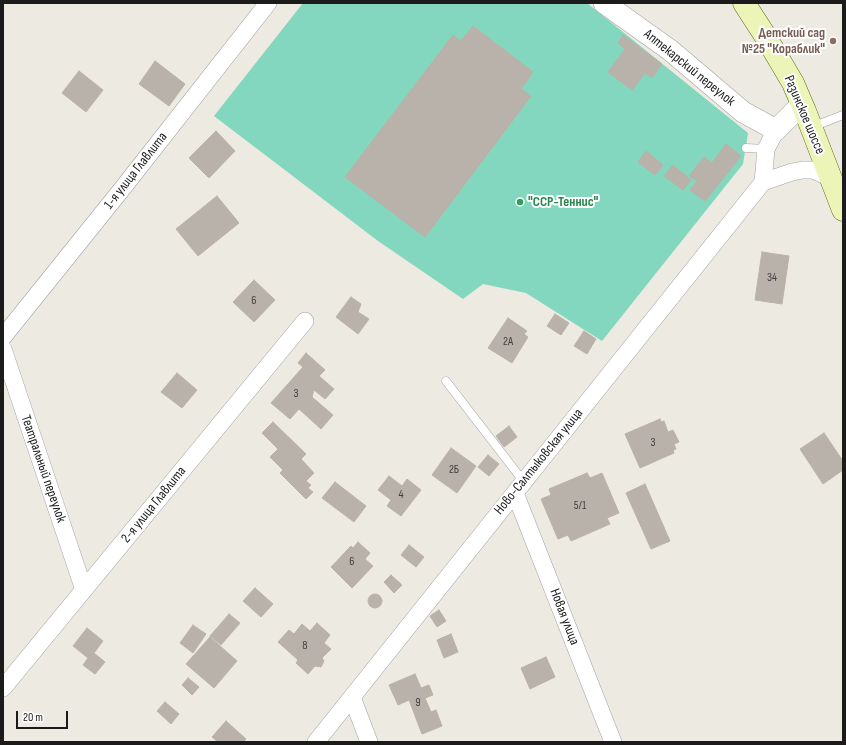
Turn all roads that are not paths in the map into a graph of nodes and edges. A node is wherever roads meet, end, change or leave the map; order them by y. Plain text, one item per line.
1 (268, 3) edge
2 (604, 3) edge
3 (744, 3) edge
4 (802, 104) junction
5 (843, 115) edge
6 (811, 127) junction
7 (776, 130) junction
8 (746, 148) dead end
9 (766, 149) junction
10 (831, 178) junction
11 (763, 182) junction
12 (843, 210) edge
13 (305, 321) dead end
14 (3, 337) edge
15 (3, 349) edge
16 (446, 381) dead end
17 (520, 487) junction
18 (84, 590) junction
19 (3, 688) edge
20 (352, 697) junction
21 (316, 742) edge
22 (369, 742) edge
23 (613, 742) edge

1 - 14 street, 1-я улица Главлита
2 - 7 street, Аптекарский переулок
3 - 4 main road, Разинское шоссе
4 - 6 main road, Разинское шоссе
4 - 7 street
5 - 6 lane
6 - 10 main road, Разинское шоссе
7 - 9 street
8 - 9 lane
9 - 11 street
10 - 11 street
10 - 12 main road, Разинское шоссе
11 - 17 street, Ново-Салтыковская улица
13 - 18 street, 2-я улица Главлита
15 - 18 street, Театральный переулок
16 - 17 lane
17 - 20 street, Ново-Салтыковская улица
17 - 23 street, Новая улица
18 - 19 street, 2-я улица Главлита
20 - 21 street, Ново-Салтыковская улица
20 - 22 street

